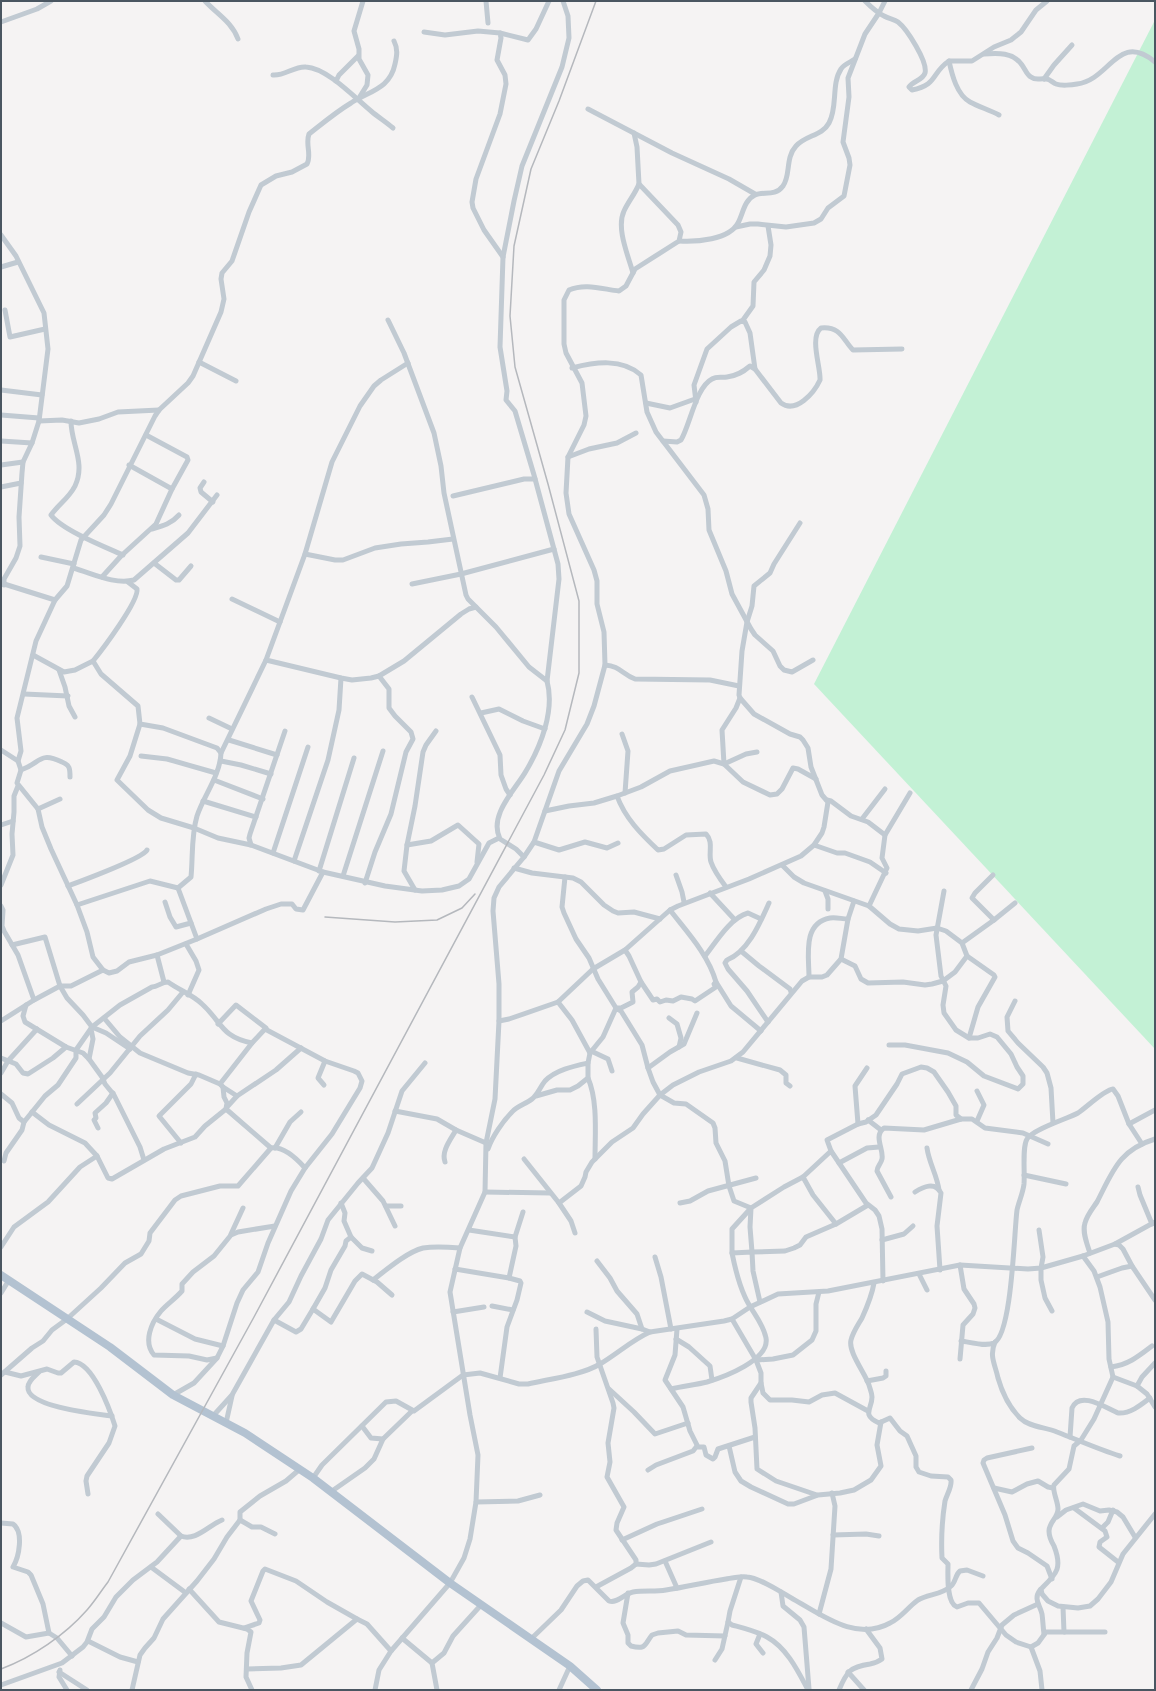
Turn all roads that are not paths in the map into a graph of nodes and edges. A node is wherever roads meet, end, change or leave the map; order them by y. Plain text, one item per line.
1 (52, 1) edge
2 (205, 1) edge
3 (364, 1) edge
4 (486, 1) edge
5 (549, 1) edge
6 (563, 1) edge
7 (865, 1) edge
8 (885, 1) edge
9 (1047, 1) edge
10 (880, 13) junction
11 (1, 22) edge
12 (488, 23) dead end
13 (424, 32) dead end
14 (500, 33) junction
15 (238, 39) dead end
16 (394, 40) dead end
17 (1072, 45) dead end
18 (983, 54) junction
19 (358, 56) junction
20 (856, 58) junction
21 (949, 62) junction
22 (1155, 62) edge
23 (273, 75) dead end
24 (1044, 79) junction
25 (336, 80) junction
26 (358, 99) junction
27 (588, 109) dead end
28 (999, 115) dead end
29 (393, 128) dead end
30 (634, 133) junction
31 (640, 184) junction
32 (755, 194) junction
33 (768, 226) junction
34 (736, 227) junction
35 (1, 234) edge
36 (679, 241) junction
37 (503, 257) junction
38 (18, 262) junction
39 (1, 267) edge
40 (633, 272) junction
41 (5, 310) dead end
42 (388, 320) dead end
43 (743, 320) junction
44 (45, 329) junction
45 (902, 349) dead end
46 (199, 362) junction
47 (408, 363) junction
48 (572, 368) junction
49 (754, 369) junction
50 (236, 381) dead end
51 (1, 390) edge
52 (42, 395) junction
53 (695, 400) junction
54 (646, 403) junction
55 (159, 410) junction
56 (1, 415) edge
57 (39, 420) junction
58 (71, 421) junction
59 (636, 432) dead end
60 (146, 435) junction
61 (1, 441) edge
62 (663, 441) junction
63 (32, 442) junction
64 (568, 457) junction
65 (23, 462) junction
66 (1, 465) edge
67 (129, 465) junction
68 (535, 479) junction
69 (204, 482) dead end
70 (21, 483) junction
71 (1, 487) edge
72 (172, 489) junction
73 (218, 495) dead end
74 (454, 496) dead end
75 (213, 502) junction
76 (179, 516) dead end
77 (800, 523) dead end
78 (152, 529) junction
79 (83, 537) junction
80 (453, 539) junction
81 (554, 549) junction
82 (306, 554) junction
83 (123, 555) junction
84 (41, 557) dead end
85 (154, 563) junction
86 (74, 566) junction
87 (191, 566) dead end
88 (461, 574) junction
89 (102, 577) junction
90 (128, 582) junction
91 (2, 584) edge
92 (412, 584) dead end
93 (232, 599) dead end
94 (468, 599) junction
95 (55, 600) junction
96 (476, 607) junction
97 (469, 609) junction
98 (280, 622) junction
99 (747, 622) junction
100 (33, 655) junction
101 (266, 660) junction
102 (813, 660) dead end
103 (93, 661) junction
104 (605, 665) junction
105 (59, 670) junction
106 (379, 676) junction
107 (341, 678) junction
108 (547, 681) junction
109 (740, 686) junction
110 (24, 694) junction
111 (68, 696) junction
112 (472, 697) dead end
113 (740, 698) junction
114 (481, 714) junction
115 (75, 717) dead end
116 (209, 718) dead end
117 (140, 724) junction
118 (232, 729) junction
119 (545, 729) junction
120 (285, 731) dead end
121 (436, 731) dead end
122 (622, 734) dead end
123 (229, 740) junction
124 (308, 747) dead end
125 (1, 750) edge
126 (383, 751) dead end
127 (757, 752) dead end
128 (221, 754) junction
129 (277, 755) junction
130 (141, 756) dead end
131 (354, 758) dead end
132 (18, 761) junction
133 (221, 761) junction
134 (724, 764) junction
135 (21, 770) junction
136 (216, 774) junction
137 (271, 774) junction
138 (70, 777) dead end
139 (816, 779) junction
140 (214, 780) junction
141 (18, 786) junction
142 (885, 789) dead end
143 (625, 793) junction
144 (910, 793) dead end
145 (510, 795) junction
146 (617, 796) junction
147 (60, 799) dead end
148 (262, 799) junction
149 (827, 800) junction
150 (203, 801) junction
151 (38, 809) junction
152 (545, 811) junction
153 (256, 817) junction
154 (862, 819) junction
155 (13, 821) junction
156 (1, 825) edge
157 (194, 828) junction
158 (885, 835) junction
159 (499, 838) junction
160 (534, 842) junction
161 (618, 844) dead end
162 (251, 845) junction
163 (407, 845) junction
164 (814, 845) junction
165 (147, 850) dead end
166 (273, 853) junction
167 (524, 857) junction
168 (294, 861) junction
169 (476, 863) junction
170 (782, 866) junction
171 (514, 868) junction
172 (321, 871) junction
173 (886, 873) junction
174 (676, 875) dead end
175 (993, 875) dead end
176 (342, 876) junction
177 (565, 877) junction
178 (365, 883) junction
179 (1, 885) edge
180 (68, 886) junction
181 (726, 887) junction
182 (178, 888) junction
183 (415, 890) junction
184 (825, 890) junction
185 (944, 891) dead end
186 (710, 893) junction
187 (854, 901) junction
188 (165, 902) dead end
189 (684, 902) junction
190 (769, 903) dead end
191 (1015, 903) dead end
192 (77, 905) junction
193 (1, 906) edge
194 (869, 906) junction
195 (828, 909) dead end
196 (670, 910) junction
197 (660, 918) junction
198 (761, 919) junction
199 (848, 919) junction
200 (735, 920) junction
201 (994, 920) junction
202 (191, 923) junction
203 (937, 928) junction
204 (197, 939) junction
205 (962, 943) junction
206 (186, 944) junction
207 (12, 945) junction
208 (625, 950) junction
209 (741, 951) junction
210 (157, 955) junction
211 (705, 956) junction
212 (967, 956) junction
213 (841, 959) junction
214 (593, 969) junction
215 (103, 970) junction
216 (809, 977) junction
217 (943, 981) junction
218 (164, 982) junction
219 (641, 982) junction
220 (716, 982) junction
221 (60, 986) junction
222 (791, 992) junction
223 (185, 993) junction
224 (34, 1000) junction
225 (1015, 1001) dead end
226 (558, 1002) junction
227 (26, 1005) junction
228 (616, 1008) junction
229 (697, 1013) dead end
230 (2, 1018) edge
231 (104, 1018) junction
232 (669, 1018) dead end
233 (499, 1021) junction
234 (768, 1022) junction
235 (218, 1024) junction
236 (92, 1028) junction
237 (266, 1028) dead end
238 (37, 1029) junction
239 (761, 1032) junction
240 (969, 1038) junction
241 (252, 1043) junction
242 (889, 1045) dead end
243 (66, 1047) junction
244 (679, 1047) junction
245 (130, 1048) junction
246 (301, 1048) junction
247 (76, 1050) junction
248 (590, 1052) junction
249 (1, 1058) edge
250 (737, 1058) junction
251 (89, 1059) junction
252 (325, 1060) junction
253 (8, 1061) junction
254 (425, 1063) dead end
255 (588, 1063) junction
256 (648, 1068) junction
257 (867, 1068) dead end
258 (612, 1071) dead end
259 (1, 1072) edge
260 (196, 1074) junction
261 (588, 1078) junction
262 (102, 1081) junction
263 (324, 1085) dead end
264 (222, 1086) junction
265 (790, 1086) dead end
266 (977, 1091) dead end
267 (1, 1094) edge
268 (113, 1094) junction
269 (660, 1095) junction
270 (237, 1096) junction
271 (536, 1096) junction
272 (76, 1104) dead end
273 (227, 1108) junction
274 (1155, 1110) edge
275 (395, 1111) junction
276 (32, 1112) junction
277 (301, 1112) dead end
278 (961, 1119) junction
279 (868, 1120) junction
280 (977, 1121) junction
281 (24, 1122) junction
282 (1053, 1123) junction
283 (858, 1124) junction
284 (1129, 1124) junction
285 (98, 1128) dead end
286 (456, 1130) junction
287 (882, 1130) junction
288 (1029, 1136) junction
289 (1155, 1139) edge
290 (181, 1142) junction
291 (486, 1143) junction
292 (1048, 1144) dead end
293 (1142, 1144) junction
294 (879, 1147) junction
295 (273, 1148) junction
296 (927, 1148) dead end
297 (830, 1151) junction
298 (485, 1155) junction
299 (97, 1156) junction
300 (524, 1159) dead end
301 (595, 1159) junction
302 (144, 1160) junction
303 (4, 1161) dead end
304 (445, 1162) dead end
305 (839, 1163) junction
306 (305, 1168) junction
307 (1024, 1175) junction
308 (803, 1177) junction
309 (363, 1178) junction
310 (756, 1178) dead end
311 (1066, 1184) dead end
312 (729, 1186) junction
313 (1138, 1186) dead end
314 (939, 1190) junction
315 (484, 1192) junction
316 (915, 1192) dead end
317 (550, 1193) junction
318 (891, 1196) dead end
319 (341, 1203) junction
320 (559, 1203) junction
321 (680, 1203) dead end
322 (868, 1205) junction
323 (386, 1206) junction
324 (401, 1206) dead end
325 (243, 1208) dead end
326 (751, 1208) junction
327 (523, 1212) dead end
328 (1154, 1223) edge
329 (836, 1224) junction
330 (275, 1226) junction
331 (395, 1226) dead end
332 (913, 1226) dead end
333 (469, 1230) junction
334 (1039, 1230) dead end
335 (575, 1233) dead end
336 (231, 1235) junction
337 (351, 1237) junction
338 (515, 1237) junction
339 (882, 1240) junction
340 (1115, 1244) junction
341 (1, 1247) edge
342 (460, 1248) junction
343 (372, 1251) dead end
344 (752, 1252) junction
345 (732, 1253) junction
346 (1090, 1253) junction
347 (1083, 1256) junction
348 (655, 1257) dead end
349 (597, 1261) dead end
350 (960, 1265) junction
351 (1132, 1266) junction
352 (1011, 1268) junction
353 (1041, 1268) junction
354 (455, 1269) junction
355 (940, 1270) junction
356 (918, 1274) junction
357 (1, 1275) edge
358 (1097, 1277) junction
359 (509, 1278) junction
360 (9, 1280) junction
361 (373, 1280) junction
362 (883, 1281) junction
363 (874, 1283) junction
364 (927, 1290) dead end
365 (819, 1292) junction
366 (1, 1294) edge
367 (392, 1295) dead end
368 (1155, 1300) edge
369 (760, 1302) junction
370 (492, 1306) dead end
371 (484, 1307) dead end
372 (750, 1307) junction
373 (313, 1309) junction
374 (513, 1310) junction
375 (1052, 1311) dead end
376 (453, 1312) junction
377 (587, 1312) dead end
378 (732, 1318) junction
379 (67, 1319) junction
380 (156, 1319) junction
381 (274, 1320) junction
382 (596, 1329) dead end
383 (642, 1329) junction
384 (671, 1329) junction
385 (677, 1329) junction
386 (650, 1332) junction
387 (676, 1340) junction
388 (961, 1341) junction
389 (994, 1342) junction
390 (224, 1346) junction
391 (1152, 1346) dead end
392 (217, 1358) junction
393 (960, 1359) dead end
394 (756, 1360) junction
395 (1155, 1363) edge
396 (600, 1364) junction
397 (1111, 1367) junction
398 (886, 1371) dead end
399 (39, 1372) junction
400 (3, 1374) edge
401 (463, 1375) junction
402 (1113, 1377) junction
403 (500, 1378) junction
404 (712, 1380) junction
405 (867, 1381) junction
406 (761, 1383) junction
407 (1137, 1386) junction
408 (607, 1387) junction
409 (671, 1389) junction
410 (173, 1395) junction
411 (232, 1395) junction
412 (1150, 1398) junction
413 (1100, 1404) junction
414 (1155, 1406) edge
415 (412, 1411) junction
416 (868, 1411) junction
417 (112, 1416) junction
418 (213, 1416) junction
419 (881, 1422) junction
420 (226, 1423) junction
421 (688, 1423) junction
422 (362, 1426) junction
423 (755, 1437) junction
424 (1070, 1437) junction
425 (383, 1439) junction
426 (1079, 1442) junction
427 (698, 1446) junction
428 (729, 1446) junction
429 (1032, 1448) dead end
430 (1120, 1456) dead end
431 (300, 1469) junction
432 (648, 1470) dead end
433 (313, 1478) junction
434 (994, 1488) junction
435 (1053, 1488) junction
436 (332, 1491) junction
437 (832, 1493) junction
438 (88, 1494) dead end
439 (818, 1495) junction
440 (540, 1496) dead end
441 (476, 1502) junction
442 (1074, 1508) junction
443 (702, 1509) dead end
444 (1113, 1510) junction
445 (158, 1514) dead end
446 (1155, 1514) edge
447 (1057, 1517) junction
448 (222, 1520) dead end
449 (240, 1520) junction
450 (1, 1523) edge
451 (1102, 1528) junction
452 (275, 1534) dead end
453 (833, 1534) junction
454 (181, 1536) junction
455 (879, 1536) dead end
456 (1135, 1537) junction
457 (622, 1540) junction
458 (711, 1542) dead end
459 (665, 1561) junction
460 (1118, 1562) junction
461 (636, 1564) junction
462 (152, 1567) junction
463 (983, 1576) dead end
464 (741, 1577) junction
465 (1052, 1579) junction
466 (450, 1583) junction
467 (596, 1587) junction
468 (677, 1588) junction
469 (948, 1588) junction
470 (1040, 1590) junction
471 (187, 1591) junction
472 (781, 1592) junction
473 (628, 1593) junction
474 (1038, 1604) junction
475 (481, 1605) junction
476 (1063, 1608) junction
477 (819, 1614) junction
478 (357, 1619) junction
479 (728, 1622) junction
480 (1, 1623) edge
481 (244, 1628) junction
482 (866, 1629) junction
483 (1000, 1629) junction
484 (1064, 1632) junction
485 (1105, 1632) dead end
486 (49, 1634) junction
487 (760, 1634) junction
488 (1044, 1634) junction
489 (726, 1636) junction
490 (402, 1638) junction
491 (531, 1639) junction
492 (88, 1642) junction
493 (1031, 1647) junction
494 (391, 1651) junction
495 (763, 1653) dead end
496 (72, 1656) junction
497 (715, 1660) dead end
498 (138, 1662) junction
499 (62, 1663) junction
500 (432, 1663) junction
501 (570, 1666) junction
502 (247, 1669) junction
503 (59, 1672) junction
504 (848, 1672) junction
505 (1, 1685) edge
506 (67, 1690) edge
507 (87, 1690) edge
508 (132, 1690) edge
509 (252, 1690) edge
510 (375, 1690) edge
511 (437, 1690) edge
512 (560, 1690) edge
513 (597, 1690) edge
514 (809, 1690) edge
515 (839, 1690) edge
516 (864, 1690) edge
517 (971, 1690) edge
518 (1042, 1690) edge

1 - 11 street
2 - 15 street
3 - 19 street
4 - 12 street
5 - 14 street
6 - 37 street
7 - 10 street
8 - 10 street
9 - 18 street
10 - 20 street
10 - 21 street
13 - 14 street
14 - 37 street
16 - 26 street
17 - 24 street
18 - 21 street
18 - 24 street
19 - 25 street
19 - 26 street
20 - 32 street
20 - 33 street
21 - 28 street
22 - 24 street
23 - 25 street
25 - 26 street
26 - 29 street
26 - 46 street
27 - 30 street
30 - 31 street
30 - 32 street
31 - 36 street
31 - 40 street
32 - 34 street
33 - 34 street
33 - 43 street
34 - 36 street
35 - 38 street
36 - 40 street
37 - 68 street
38 - 39 street
38 - 44 street
40 - 48 street
41 - 44 street
42 - 47 street
43 - 49 street
43 - 53 street
44 - 52 street
45 - 49 street
46 - 50 street
46 - 55 street
47 - 80 street
47 - 82 street
48 - 54 street
48 - 64 street
49 - 53 street
51 - 52 street
52 - 57 street
53 - 54 street
53 - 62 street
54 - 62 street
55 - 58 street
55 - 60 street
56 - 57 street
57 - 58 street
57 - 63 street
58 - 79 street
59 - 64 street
60 - 67 street
60 - 72 street
61 - 63 street
62 - 99 street
63 - 65 street
64 - 104 street
65 - 66 street
65 - 70 street
67 - 72 street
67 - 79 street
68 - 74 street
68 - 81 street
69 - 75 street
70 - 71 street
70 - 91 street
72 - 78 street
73 - 75 street
75 - 85 street
76 - 78 street
77 - 99 street
78 - 83 street
79 - 83 street
79 - 86 street
80 - 82 street
80 - 88 street
81 - 88 street
81 - 108 street
82 - 98 street
83 - 89 street
84 - 86 street
85 - 87 street
85 - 90 street
86 - 89 street
86 - 95 street
88 - 92 street
88 - 94 street
89 - 90 street
90 - 103 street
91 - 95 street
93 - 98 street
94 - 96 street
94 - 97 street
95 - 100 street
96 - 97 street
96 - 108 street
97 - 106 street
98 - 101 street
99 - 102 street
99 - 109 street
100 - 105 street
100 - 110 street
101 - 107 street
101 - 118 street
103 - 105 street
103 - 117 street
104 - 109 street
104 - 152 street
105 - 111 street
106 - 107 street
106 - 178 street
107 - 168 street
108 - 119 street
109 - 113 street
110 - 111 street
110 - 132 street
111 - 115 street
112 - 114 street
113 - 134 street
113 - 139 street
114 - 119 street
114 - 145 street
116 - 118 street
117 - 128 street
117 - 157 street
118 - 123 street
119 - 145 street
120 - 129 street
121 - 163 street
122 - 143 street
123 - 128 street
123 - 129 street
124 - 166 street
125 - 132 street
126 - 176 street
127 - 134 street
128 - 133 street
129 - 137 street
130 - 136 street
131 - 172 street
132 - 135 street
133 - 136 street
133 - 137 street
134 - 139 street
134 - 143 street
135 - 138 street
135 - 141 street
136 - 140 street
137 - 148 street
139 - 149 street
140 - 148 street
140 - 150 street
141 - 151 street
141 - 155 street
142 - 154 street
143 - 146 street
144 - 158 street
145 - 159 street
146 - 152 street
146 - 181 street
147 - 151 street
148 - 153 street
149 - 154 street
149 - 164 street
150 - 153 street
150 - 157 street
151 - 180 street
152 - 160 street
153 - 162 street
154 - 158 street
155 - 156 street
155 - 179 street
157 - 162 street
157 - 182 street
158 - 173 street
159 - 167 street
159 - 169 street
160 - 161 street
160 - 167 street
162 - 166 street
163 - 169 street
163 - 183 street
164 - 170 street
164 - 173 street
165 - 180 street
166 - 168 street
167 - 171 street
168 - 172 street
169 - 183 street
170 - 181 street
170 - 184 street
171 - 177 street
171 - 233 street
172 - 176 street
172 - 204 street
173 - 194 street
174 - 189 street
175 - 201 street
176 - 178 street
177 - 197 street
177 - 214 street
178 - 183 street
180 - 192 street
181 - 186 street
182 - 192 street
182 - 202 street
184 - 187 street
184 - 195 street
185 - 203 street
186 - 189 street
186 - 200 street
187 - 194 street
187 - 199 street
188 - 202 street
189 - 196 street
190 - 198 street
191 - 201 street
192 - 215 street
193 - 207 street
194 - 203 street
196 - 197 street
196 - 211 street
197 - 208 street
198 - 200 street
198 - 209 street
199 - 213 street
199 - 216 street
200 - 211 street
201 - 205 street
202 - 204 street
203 - 205 street
203 - 217 street
204 - 206 street
205 - 212 street
206 - 210 street
206 - 223 street
207 - 221 street
207 - 224 street
208 - 214 street
208 - 219 street
209 - 222 street
209 - 234 street
210 - 215 street
210 - 218 street
211 - 220 street
212 - 217 street
212 - 240 street
213 - 216 street
213 - 217 street
214 - 226 street
214 - 228 street
215 - 221 street
216 - 222 street
217 - 240 street
218 - 223 street
218 - 231 street
219 - 220 street
219 - 228 street
220 - 239 street
221 - 224 street
221 - 236 street
222 - 234 street
223 - 235 street
223 - 245 street
224 - 227 street
225 - 282 street
226 - 233 street
226 - 248 street
227 - 230 street
227 - 238 street
228 - 248 street
228 - 256 street
229 - 244 street
231 - 236 street
231 - 245 street
232 - 244 street
233 - 291 street
234 - 239 street
235 - 237 street
235 - 241 street
236 - 245 street
236 - 247 street
236 - 251 street
238 - 243 street
238 - 253 street
239 - 250 street
240 - 242 street
241 - 246 street
241 - 264 street
243 - 247 street
243 - 253 street
244 - 256 street
245 - 260 street
245 - 262 street
246 - 252 street
246 - 270 street
247 - 251 street
247 - 276 street
248 - 255 street
248 - 258 street
249 - 253 street
250 - 265 street
250 - 269 street
251 - 262 street
252 - 263 street
252 - 306 street
253 - 259 street
254 - 275 street
255 - 261 street
255 - 271 street
256 - 269 street
257 - 283 street
260 - 264 street
260 - 290 street
261 - 271 street
261 - 301 street
262 - 268 street
262 - 272 street
264 - 270 street
264 - 273 street
266 - 280 street
267 - 281 street
268 - 285 street
268 - 302 street
269 - 301 street
269 - 312 street
270 - 273 street
271 - 298 street
273 - 290 street
273 - 295 street
274 - 284 street
275 - 286 street
275 - 309 street
276 - 281 street
276 - 299 street
277 - 295 street
278 - 279 street
278 - 280 street
278 - 287 street
279 - 283 street
279 - 287 street
280 - 288 street
281 - 303 street
282 - 284 street
282 - 288 street
283 - 297 street
284 - 293 street
286 - 291 street
286 - 304 street
287 - 294 street
288 - 292 street
288 - 307 street
289 - 293 street
290 - 302 street
291 - 298 street
293 - 346 street
294 - 305 street
294 - 318 street
295 - 306 street
295 - 379 street
296 - 314 street
297 - 305 street
297 - 308 street
298 - 315 street
299 - 302 street
299 - 341 street
300 - 317 street
301 - 320 street
305 - 322 street
306 - 330 street
307 - 311 street
307 - 352 street
308 - 326 street
308 - 329 street
309 - 319 street
309 - 323 street
310 - 312 street
312 - 321 street
312 - 326 street
313 - 328 street
314 - 316 street
314 - 355 street
315 - 317 street
315 - 333 street
317 - 320 street
319 - 337 street
319 - 381 street
320 - 335 street
322 - 329 street
322 - 339 street
323 - 324 street
323 - 331 street
325 - 336 street
326 - 344 street
326 - 345 street
327 - 338 street
328 - 340 street
329 - 344 street
330 - 336 street
330 - 390 street
332 - 339 street
333 - 338 street
333 - 342 street
334 - 353 street
336 - 380 street
337 - 343 street
337 - 373 street
338 - 359 street
339 - 362 street
340 - 346 street
340 - 351 street
342 - 354 street
342 - 361 street
344 - 345 street
344 - 369 street
345 - 372 street
346 - 347 street
347 - 353 street
347 - 358 street
348 - 384 street
349 - 383 street
350 - 352 street
350 - 355 street
350 - 388 street
351 - 358 street
351 - 368 street
352 - 353 street
352 - 389 street
353 - 375 street
354 - 359 street
354 - 376 street
355 - 356 street
356 - 362 street
356 - 364 street
357 - 360 main road
358 - 397 street
359 - 374 street
360 - 366 street
360 - 379 main road
361 - 367 street
361 - 373 street
362 - 363 street
363 - 365 street
363 - 405 street
365 - 369 street
365 - 394 street
369 - 372 street
370 - 374 street
371 - 376 street
372 - 378 street
372 - 394 street
373 - 381 street
374 - 403 street
376 - 401 street
377 - 383 street
378 - 385 street
378 - 394 street
379 - 400 street
379 - 410 main road
380 - 390 street
380 - 392 street
381 - 411 street
382 - 396 street
383 - 386 street
384 - 385 street
384 - 386 street
385 - 387 street
386 - 396 street
387 - 404 street
387 - 409 street
388 - 389 street
388 - 393 street
389 - 424 street
390 - 392 street
391 - 397 street
392 - 410 street
394 - 404 street
394 - 406 street
395 - 407 street
396 - 403 street
396 - 408 street
397 - 402 street
398 - 405 street
399 - 400 street
399 - 417 street
399 - 417 street
401 - 403 street
401 - 415 street
401 - 441 street
402 - 407 street
402 - 413 street
404 - 409 street
405 - 416 street
406 - 416 street
406 - 423 street
407 - 412 street
408 - 421 street
408 - 457 street
409 - 421 street
410 - 418 main road
411 - 418 street
411 - 420 street
412 - 413 street
412 - 414 street
413 - 424 street
413 - 426 street
415 - 422 street
415 - 425 street
416 - 419 street
417 - 438 street
418 - 420 main road
419 - 437 street
419 - 469 street
420 - 431 main road
421 - 427 street
422 - 425 street
422 - 433 street
423 - 428 street
423 - 439 street
424 - 426 street
425 - 436 street
426 - 430 street
426 - 435 street
427 - 428 street
427 - 432 street
428 - 439 street
429 - 434 street
431 - 433 main road
431 - 449 street
433 - 436 main road
434 - 435 street
434 - 465 street
435 - 447 street
436 - 466 main road
437 - 439 street
437 - 453 street
440 - 441 street
441 - 466 street
442 - 444 street
442 - 447 street
442 - 451 street
443 - 457 street
444 - 451 street
444 - 456 street
445 - 454 street
446 - 456 street
447 - 465 street
448 - 454 street
449 - 452 street
449 - 471 street
450 - 486 street
451 - 460 street
453 - 455 street
453 - 477 street
454 - 462 street
456 - 460 street
457 - 461 street
458 - 459 street
459 - 461 street
459 - 468 street
460 - 476 street
461 - 467 street
462 - 471 street
462 - 492 street
463 - 469 street
464 - 468 street
464 - 472 street
464 - 479 street
465 - 470 street
466 - 475 main road
466 - 490 street
467 - 473 street
467 - 491 street
468 - 473 street
469 - 482 street
469 - 483 street
470 - 474 street
470 - 476 street
471 - 481 street
471 - 498 street
472 - 477 street
472 - 514 street
473 - 489 street
474 - 483 street
474 - 488 street
475 - 491 main road
475 - 500 street
476 - 484 street
477 - 482 street
478 - 481 street
478 - 494 street
478 - 502 street
479 - 487 street
479 - 489 street
480 - 486 street
481 - 502 street
482 - 504 street
483 - 493 street
483 - 517 street
484 - 485 street
484 - 488 street
486 - 496 street
487 - 495 street
487 - 514 street
488 - 493 street
489 - 497 street
490 - 494 street
490 - 500 street
491 - 501 main road
492 - 496 street
492 - 498 street
493 - 518 street
494 - 510 street
496 - 499 street
498 - 508 street
499 - 503 street
499 - 505 street
500 - 511 street
501 - 512 street
501 - 513 main road
502 - 509 street
503 - 506 street
503 - 507 street
504 - 515 street
504 - 516 street

